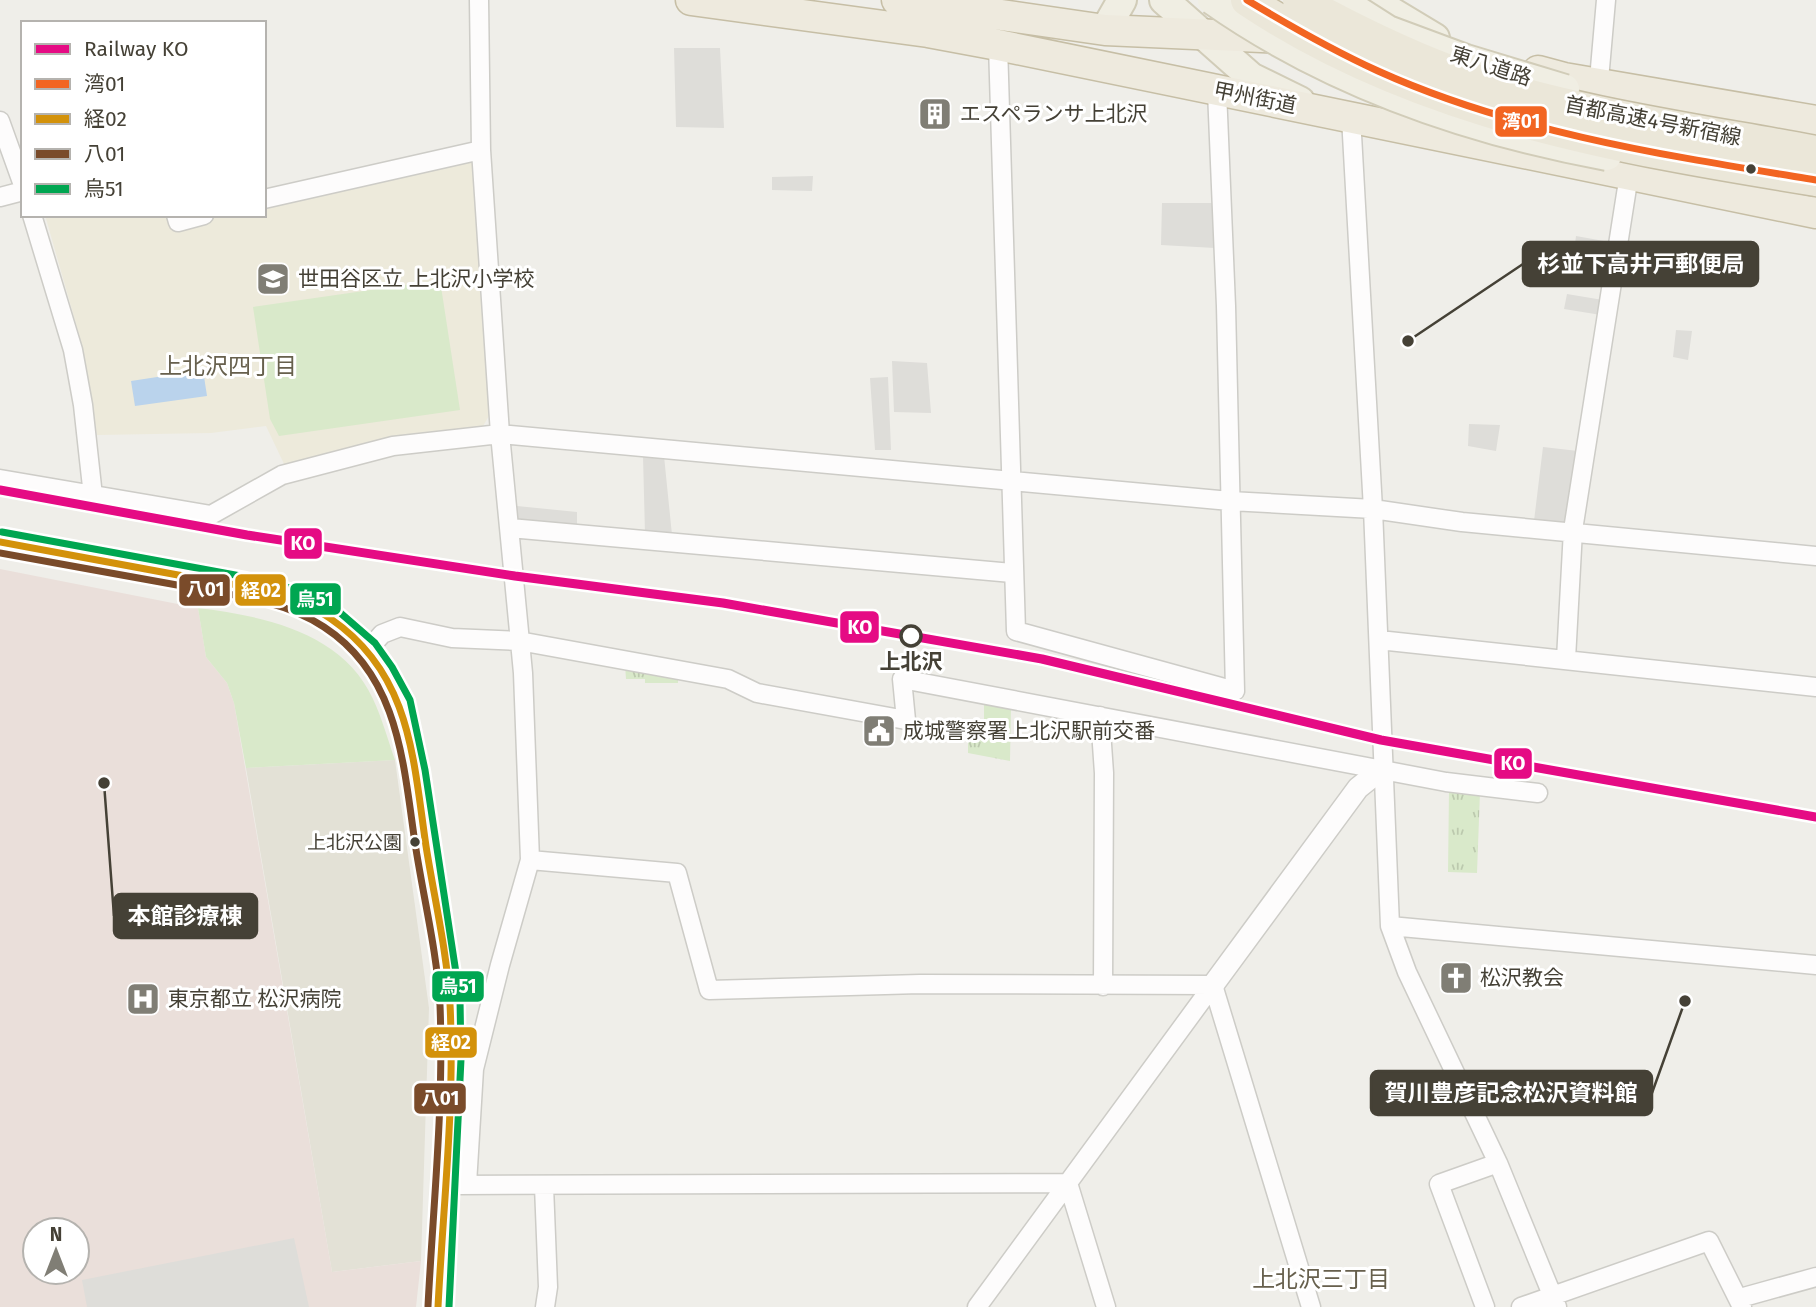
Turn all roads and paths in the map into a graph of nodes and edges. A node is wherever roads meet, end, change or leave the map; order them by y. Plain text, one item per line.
1 (479, 0) edge
2 (691, 0) edge
3 (897, 0) edge
4 (1122, 0) edge
5 (1164, 0) edge
6 (1212, 0) edge
7 (1247, 0) edge
8 (1299, 0) edge
9 (1341, 0) edge
10 (1372, 0) edge
11 (1606, 0) edge
12 (1105, 30) junction
13 (1205, 36) junction
14 (998, 45) junction
15 (1447, 45) junction
16 (1599, 83) junction
17 (1217, 91) junction
18 (1338, 114) junction
19 (0, 121) edge
20 (1816, 121) edge
21 (1816, 137) edge
22 (481, 150) junction
23 (1816, 152) edge
24 (1588, 166) junction
25 (1629, 175) junction
26 (21, 179) edge
27 (1816, 180) edge
28 (21, 192) edge
29 (1816, 194) edge
30 (0, 197) edge
31 (266, 199) edge
32 (1816, 213) edge
33 (33, 217) edge
34 (177, 217) edge
35 (197, 217) edge
36 (500, 434) junction
37 (1009, 478) junction
38 (0, 479) edge
39 (93, 496) junction
40 (1230, 501) junction
41 (1373, 509) junction
42 (510, 528) junction
43 (1573, 530) junction
44 (0, 542) edge
45 (1816, 555) edge
46 (1012, 573) junction
47 (1379, 640) junction
48 (519, 641) junction
49 (368, 650) junction
50 (1566, 659) junction
51 (1816, 687) edge
52 (1100, 716) junction
53 (1383, 768) junction
54 (1538, 793) dead end
55 (530, 859) junction
56 (1390, 926) junction
57 (1816, 965) edge
58 (1213, 985) junction
59 (1103, 986) junction
60 (1498, 1163) junction
61 (1068, 1183) junction
62 (467, 1184) junction
63 (544, 1186) junction
64 (442, 1187) junction
65 (1816, 1277) edge
66 (1555, 1301) edge
67 (1741, 1303) edge
68 (439, 1307) edge
69 (545, 1307) edge
70 (977, 1307) edge
71 (1106, 1307) edge
72 (1311, 1307) edge
73 (1485, 1307) edge
74 (1521, 1307) edge

1 - 22 street
2 - 14 highway, 甲州街道
3 - 12 highway
4 - 12 main road
5 - 13 main road
6 - 29 main road, bridge
7 - 27 highway, 首都高速4号新宿線, bridge
8 - 23 highway, 首都高速4号新宿線, bridge
9 - 21 main road, 東八道路, bridge
10 - 15 main road
11 - 16 street
12 - 13 highway
13 - 15 highway
13 - 18 main road
14 - 17 highway, 甲州街道
14 - 37 street
15 - 16 highway
16 - 20 highway
16 - 24 street
17 - 18 highway, 甲州街道
17 - 40 street
18 - 24 highway, 甲州街道
18 - 41 street
19 - 26 street
22 - 31 street
22 - 36 street
24 - 25 highway, 甲州街道
25 - 32 highway, 甲州街道
25 - 43 street
28 - 30 street
33 - 39 street
34 - 35 street
36 - 37 street
36 - 39 street
36 - 42 street
37 - 40 street
37 - 46 street
38 - 39 street
40 - 41 street
40 - 46 street
41 - 43 street
41 - 47 street
42 - 46 street
42 - 48 street
43 - 45 street
43 - 50 street
44 - 49 street
47 - 50 street
47 - 53 street
48 - 49 street
48 - 52 street
48 - 55 street
49 - 64 street
50 - 51 street
52 - 53 street
52 - 59 street
53 - 54 street
53 - 56 street
53 - 58 street
55 - 59 street
55 - 62 street
56 - 57 street
56 - 60 street
58 - 59 street
58 - 61 street
58 - 72 street
60 - 66 street
60 - 73 street
61 - 63 street
61 - 70 street
61 - 71 street
62 - 63 street
62 - 64 street
63 - 69 street
64 - 68 street
65 - 67 street
66 - 67 street
66 - 74 street

